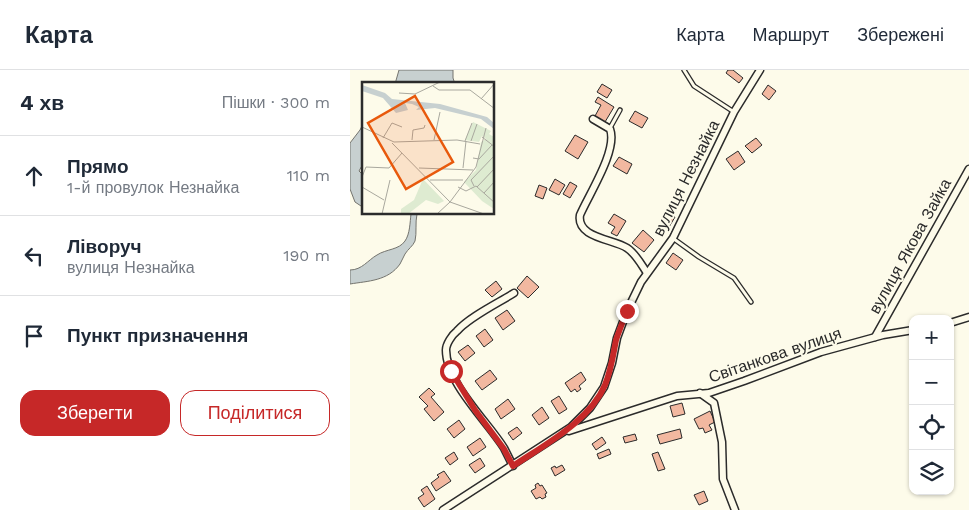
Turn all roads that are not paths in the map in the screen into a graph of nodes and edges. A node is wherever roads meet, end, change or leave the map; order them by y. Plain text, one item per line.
1 (684, 70) edge
2 (760, 70) edge
3 (620, 110) dead end
4 (734, 112) junction
5 (593, 119) dead end
6 (610, 128) junction
7 (969, 169) edge
8 (673, 238) junction
9 (647, 273) junction
10 (514, 293) dead end
11 (751, 302) dead end
12 (969, 317) edge
13 (954, 322) edge
14 (909, 331) edge
15 (875, 337) junction
16 (700, 394) junction
17 (560, 434) junction
18 (513, 466) junction
19 (443, 510) edge
20 (735, 510) edge

1 - 4 lane
2 - 4 street, вулиця Незнайка
3 - 6 lane
4 - 8 street, вулиця Незнайка
5 - 6 street
6 - 9 street
7 - 15 street, вулиця Якова Зайка
8 - 9 street, вулиця Незнайка
8 - 11 lane
9 - 17 street, вулиця Незнайка
10 - 18 street
12 - 13 street
14 - 15 street, Світанкова вулиця
15 - 16 street, Світанкова вулиця
16 - 17 street, Світанкова вулиця
16 - 20 street
17 - 18 street, вулиця Незнайка
18 - 19 street, вулиця Незнайка

